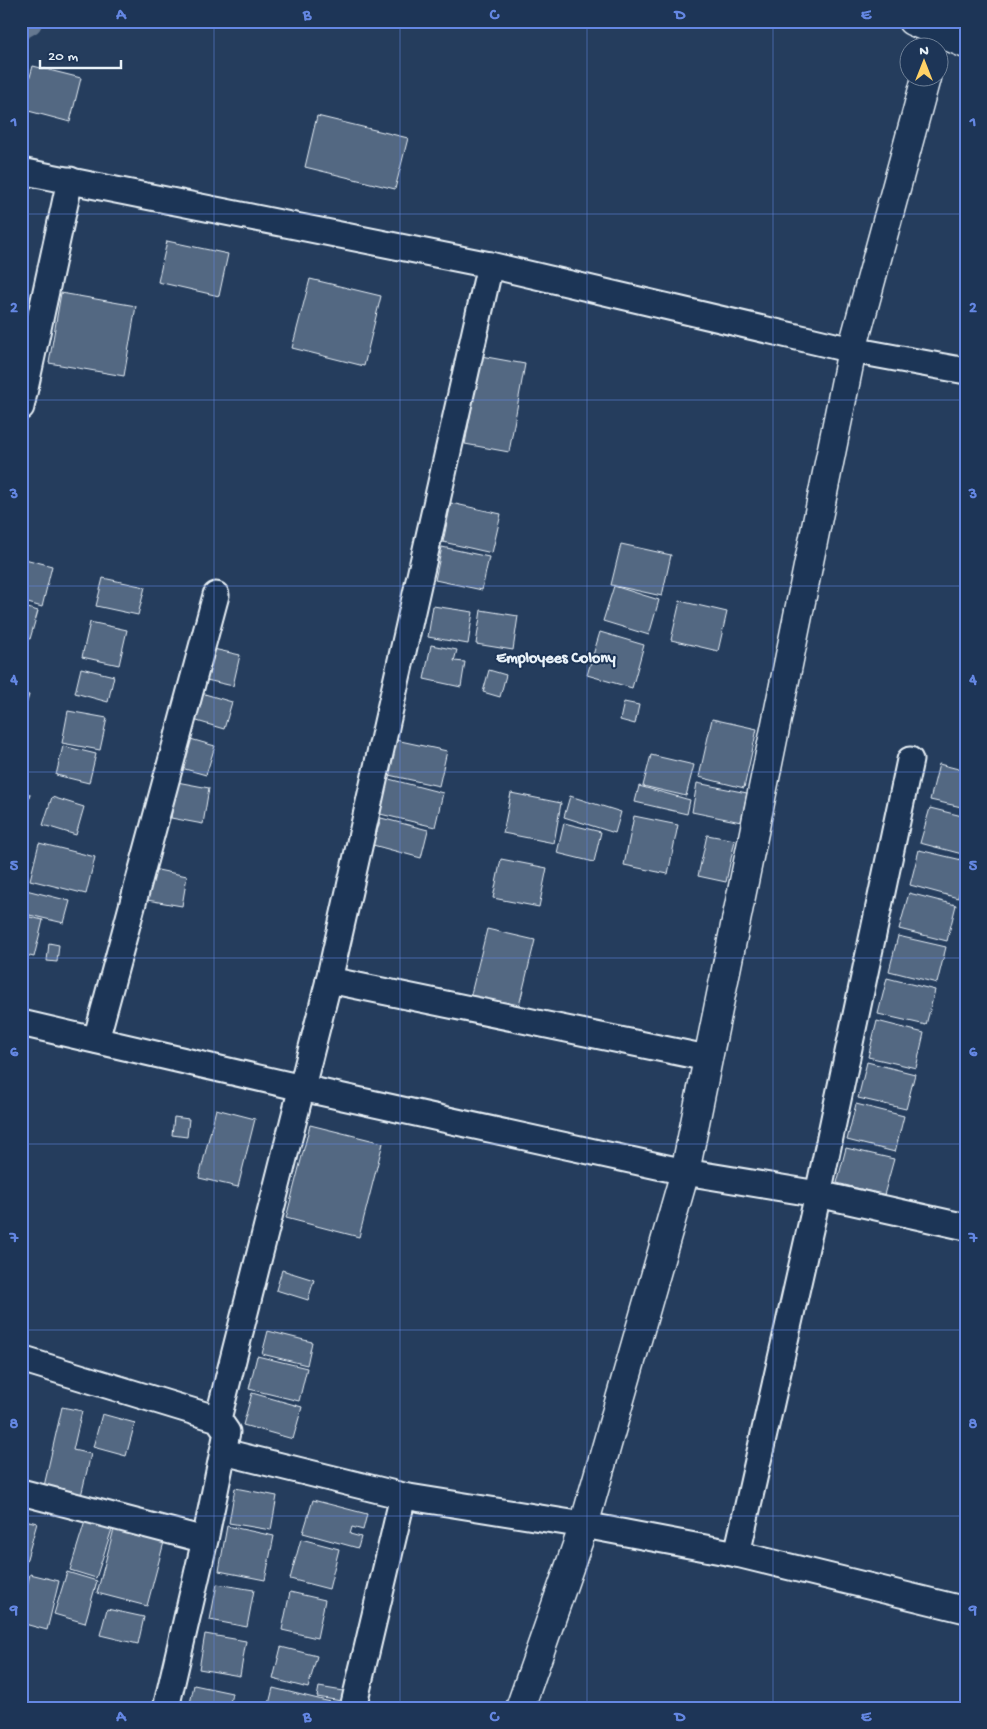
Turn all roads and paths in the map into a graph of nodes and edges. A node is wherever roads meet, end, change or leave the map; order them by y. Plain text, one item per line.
1 (912, 21) edge
2 (934, 38) edge
3 (950, 42) edge
4 (966, 44) edge
5 (923, 88) edge
6 (21, 171) edge
7 (70, 180) junction
8 (490, 265) junction
9 (852, 350) junction
10 (966, 371) edge
11 (21, 407) edge
12 (216, 595) dead end
13 (910, 760) dead end
14 (329, 980) junction
15 (21, 1023) edge
16 (96, 1040) junction
17 (707, 1058) junction
18 (302, 1088) junction
19 (685, 1172) junction
20 (818, 1194) junction
21 (966, 1227) edge
22 (21, 1359) edge
23 (218, 1419) junction
24 (224, 1452) junction
25 (21, 1492) edge
26 (403, 1496) junction
27 (584, 1525) junction
28 (205, 1540) junction
29 (737, 1554) junction
30 (966, 1610) edge
31 (166, 1708) edge
32 (352, 1708) edge
33 (520, 1708) edge

1 - 2 main road
3 - 4 main road
5 - 9 main road
6 - 7 street
7 - 8 street
7 - 11 street
8 - 9 street
8 - 14 street
9 - 10 street
9 - 17 main road
12 - 16 street
13 - 20 street
14 - 17 street
14 - 18 street
15 - 16 street
16 - 18 street
17 - 19 main road
18 - 19 street
18 - 23 street
19 - 20 street
19 - 27 main road
20 - 21 street
20 - 29 street
22 - 23 street
23 - 24 street
24 - 26 street
24 - 28 street
25 - 28 street
26 - 27 street
26 - 32 street
27 - 29 street
27 - 33 main road
28 - 31 street
29 - 30 street

